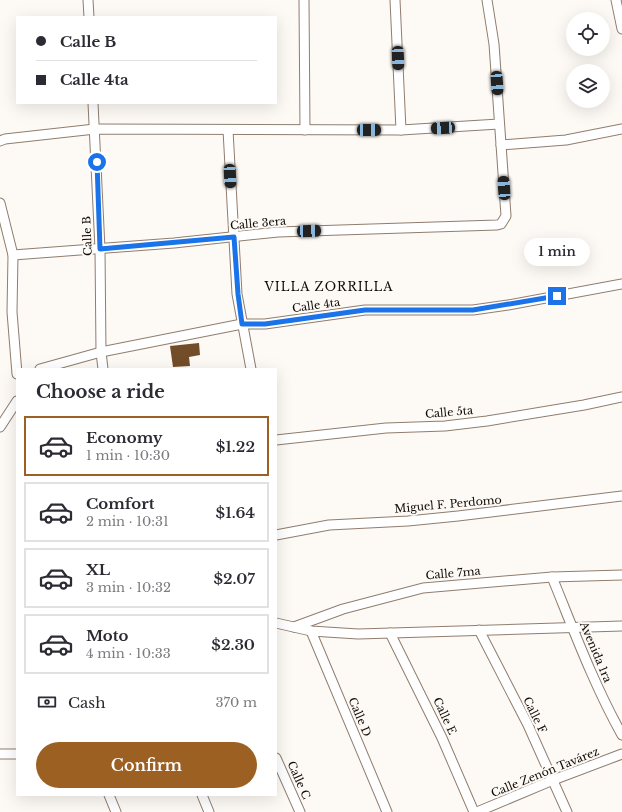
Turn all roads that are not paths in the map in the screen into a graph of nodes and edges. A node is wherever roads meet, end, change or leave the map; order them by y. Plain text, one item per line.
1 (88, 0) edge
2 (304, 0) edge
3 (395, 0) edge
4 (486, 0) edge
5 (616, 0) edge
6 (89, 16) edge
7 (622, 29) edge
8 (93, 104) edge
9 (499, 124) junction
10 (95, 129) junction
11 (622, 129) edge
12 (228, 130) junction
13 (305, 130) junction
14 (401, 130) junction
15 (2, 140) edge
16 (501, 145) junction
17 (0, 203) edge
18 (234, 237) junction
19 (100, 249) junction
20 (13, 255) junction
21 (622, 284) edge
22 (242, 324) junction
23 (101, 352) junction
24 (17, 368) edge
25 (44, 368) edge
26 (103, 368) edge
27 (251, 368) edge
28 (622, 397) edge
29 (16, 403) edge
30 (0, 427) edge
31 (277, 440) edge
32 (622, 496) edge
33 (277, 535) edge
34 (622, 575) edge
35 (552, 578) junction
36 (277, 623) edge
37 (572, 626) junction
38 (622, 626) edge
39 (293, 627) junction
40 (479, 630) junction
41 (311, 631) junction
42 (390, 633) junction
43 (622, 736) edge
44 (0, 754) edge
45 (16, 754) edge
46 (622, 754) edge
47 (277, 760) edge
48 (553, 780) junction
49 (109, 796) edge
50 (202, 796) edge
51 (116, 812) edge
52 (209, 812) edge
53 (300, 812) edge
54 (387, 812) edge
55 (476, 812) edge
56 (567, 812) edge

1 - 6 street
2 - 13 street
3 - 14 street
4 - 9 street
5 - 7 street
8 - 10 street, Calle B
9 - 14 street
9 - 16 street
10 - 12 street
10 - 15 street
10 - 19 street, Calle B
11 - 16 street
12 - 13 street
12 - 18 street
13 - 14 street
16 - 18 street, Calle 3era
17 - 20 street
18 - 19 street, Calle 3era
18 - 22 street
19 - 20 street, Calle 3era
19 - 23 street, Calle B
20 - 24 street
21 - 22 street, Calle 4ta
22 - 23 street, Calle 4ta
22 - 27 street
23 - 25 street, Calle 4ta
23 - 26 street, Calle B
28 - 31 street, Calle 5ta
29 - 30 street
32 - 33 street, Miguel F. Perdomo
34 - 35 street, Calle 7ma
35 - 37 street, Avenida 1ra
35 - 39 street, Calle 7ma
36 - 39 street
37 - 38 street
37 - 40 street
37 - 43 street, Avenida 1ra
39 - 41 street
40 - 42 street
40 - 48 street, Calle F
41 - 42 street
41 - 54 street, Calle D
42 - 55 street, Calle E
44 - 45 street
46 - 48 street, Calle Zenón Tavárez
47 - 53 street, Calle C
48 - 55 street, Calle Zenón Tavárez
48 - 56 street, Calle F
49 - 51 street
50 - 52 street

